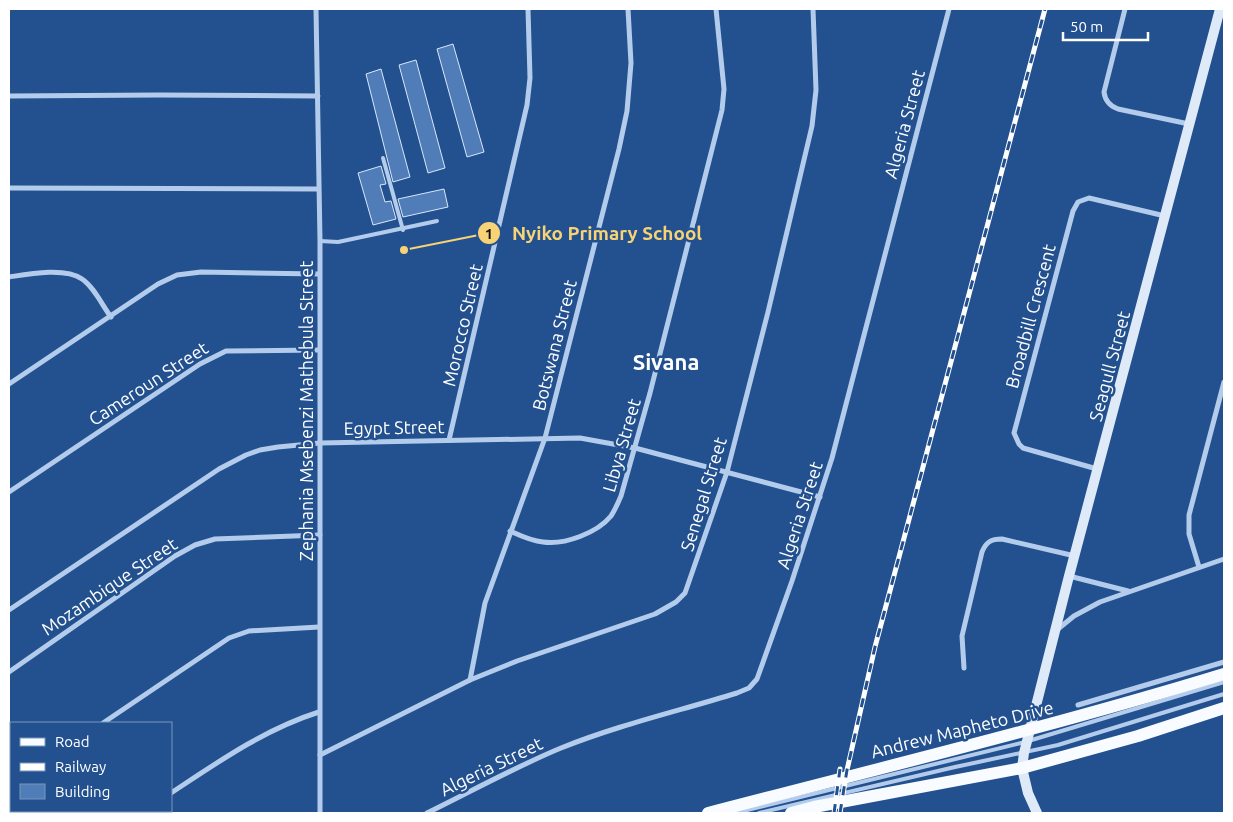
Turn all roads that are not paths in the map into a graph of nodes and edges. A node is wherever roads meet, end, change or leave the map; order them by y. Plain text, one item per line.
1 (316, 9) edge
2 (528, 9) edge
3 (628, 9) edge
4 (716, 9) edge
5 (813, 9) edge
6 (949, 9) edge
7 (1125, 9) edge
8 (1220, 9) edge
9 (9, 96) edge
10 (318, 96) junction
11 (1190, 124) junction
12 (383, 158) dead end
13 (9, 188) edge
14 (318, 189) junction
15 (1165, 216) junction
16 (437, 221) dead end
17 (403, 230) junction
18 (320, 242) junction
19 (319, 274) junction
20 (9, 278) edge
21 (110, 317) junction
22 (318, 350) junction
23 (1224, 382) edge
24 (9, 384) edge
25 (545, 438) junction
26 (448, 440) junction
27 (320, 443) junction
28 (635, 448) junction
29 (1098, 469) junction
30 (727, 472) junction
31 (9, 492) edge
32 (820, 497) junction
33 (510, 531) junction
34 (320, 535) junction
35 (1075, 556) junction
36 (1224, 558) edge
37 (1199, 567) junction
38 (1069, 576) junction
39 (1129, 591) junction
40 (9, 610) edge
41 (319, 627) junction
42 (1056, 631) junction
43 (1224, 662) edge
44 (964, 668) dead end
45 (9, 672) edge
46 (1224, 674) edge
47 (470, 680) junction
48 (1224, 682) edge
49 (1224, 694) edge
50 (1078, 705) dead end
51 (1224, 708) edge
52 (319, 712) junction
53 (104, 722) edge
54 (1027, 736) junction
55 (1024, 753) junction
56 (320, 755) junction
57 (1022, 768) junction
58 (172, 792) edge
59 (431, 812) edge
60 (320, 813) edge
61 (708, 813) edge
62 (735, 813) edge
63 (758, 813) edge
64 (792, 813) edge
65 (1037, 813) edge

1 - 10 street, Zephania Msebenzi Mathebula Street
2 - 26 street, Morocco Street
3 - 25 street, Botswana Street
4 - 28 street, Libya Street
5 - 30 street, Senegal Street
6 - 32 street, Algeria Street
7 - 11 street
8 - 11 street, Seagull Street
9 - 10 street
10 - 14 street, Zephania Msebenzi Mathebula Street
11 - 15 street, Seagull Street
12 - 17 lane
13 - 14 street
14 - 18 street, Zephania Msebenzi Mathebula Street
15 - 29 street, Seagull Street
15 - 29 street, Broadbill Crescent
16 - 17 lane
17 - 18 lane
18 - 19 street, Zephania Msebenzi Mathebula Street
19 - 21 street
19 - 22 street, Zephania Msebenzi Mathebula Street
20 - 21 street
21 - 24 street
22 - 27 street, Zephania Msebenzi Mathebula Street
22 - 31 street, Cameroun Street
23 - 37 street
25 - 26 street, Egypt Street
25 - 28 street, Egypt Street
25 - 33 street, Botswana Street
26 - 27 street, Egypt Street
27 - 34 street, Zephania Msebenzi Mathebula Street
27 - 40 street, Egypt Street
28 - 30 street, Egypt Street
28 - 33 street, Libya Street
29 - 35 street, Seagull Street
30 - 32 street, Egypt Street
30 - 47 street, Senegal Street
32 - 59 street, Algeria Street
33 - 47 street, Botswana Street
34 - 41 street, Zephania Msebenzi Mathebula Street
34 - 45 street, Mozambique Street
35 - 38 street, Seagull Street
35 - 44 street
36 - 37 street
37 - 39 street
38 - 39 street
38 - 42 street, Seagull Street
39 - 42 street
41 - 52 street, Zephania Msebenzi Mathebula Street
41 - 53 street
42 - 54 street, Seagull Street
43 - 50 street
46 - 54 main road, Andrew Mapheto Drive
47 - 56 street, Senegal Street
48 - 54 lane
49 - 55 lane
51 - 57 main road
52 - 56 street, Zephania Msebenzi Mathebula Street
52 - 58 street
54 - 55 street, Seagull Street
54 - 61 main road, Andrew Mapheto Drive
54 - 62 lane
55 - 57 street, Seagull Street
55 - 63 lane
56 - 60 street, Zephania Msebenzi Mathebula Street
57 - 64 main road
57 - 65 street

